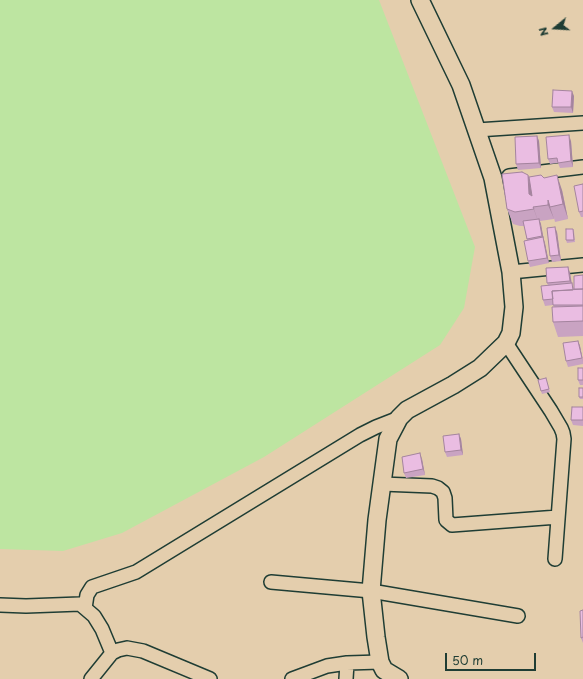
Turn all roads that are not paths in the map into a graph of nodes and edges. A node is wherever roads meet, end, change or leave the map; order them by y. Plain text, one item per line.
1 (420, 0) edge
2 (583, 123) edge
3 (477, 130) junction
4 (583, 167) edge
5 (493, 178) junction
6 (583, 265) edge
7 (511, 272) junction
8 (506, 343) junction
9 (398, 418) junction
10 (382, 484) junction
11 (558, 517) junction
12 (555, 559) dead end
13 (271, 582) dead end
14 (371, 591) junction
15 (0, 605) edge
16 (85, 608) junction
17 (518, 616) dead end
18 (112, 653) junction
19 (380, 662) junction
20 (347, 663) junction
21 (91, 679) edge
22 (210, 679) edge
23 (292, 679) edge
24 (346, 679) edge
25 (399, 679) edge

1 - 3 main road
2 - 3 street
3 - 5 main road
4 - 5 street
5 - 7 main road
6 - 7 street
7 - 8 main road
8 - 9 main road
8 - 11 street
9 - 10 main road
9 - 16 street
10 - 11 street
10 - 14 main road
11 - 12 street
13 - 14 street
14 - 17 street
14 - 19 main road
15 - 16 street
16 - 18 street
18 - 21 street
18 - 22 street
19 - 20 street
19 - 25 main road
20 - 23 street
20 - 24 street

